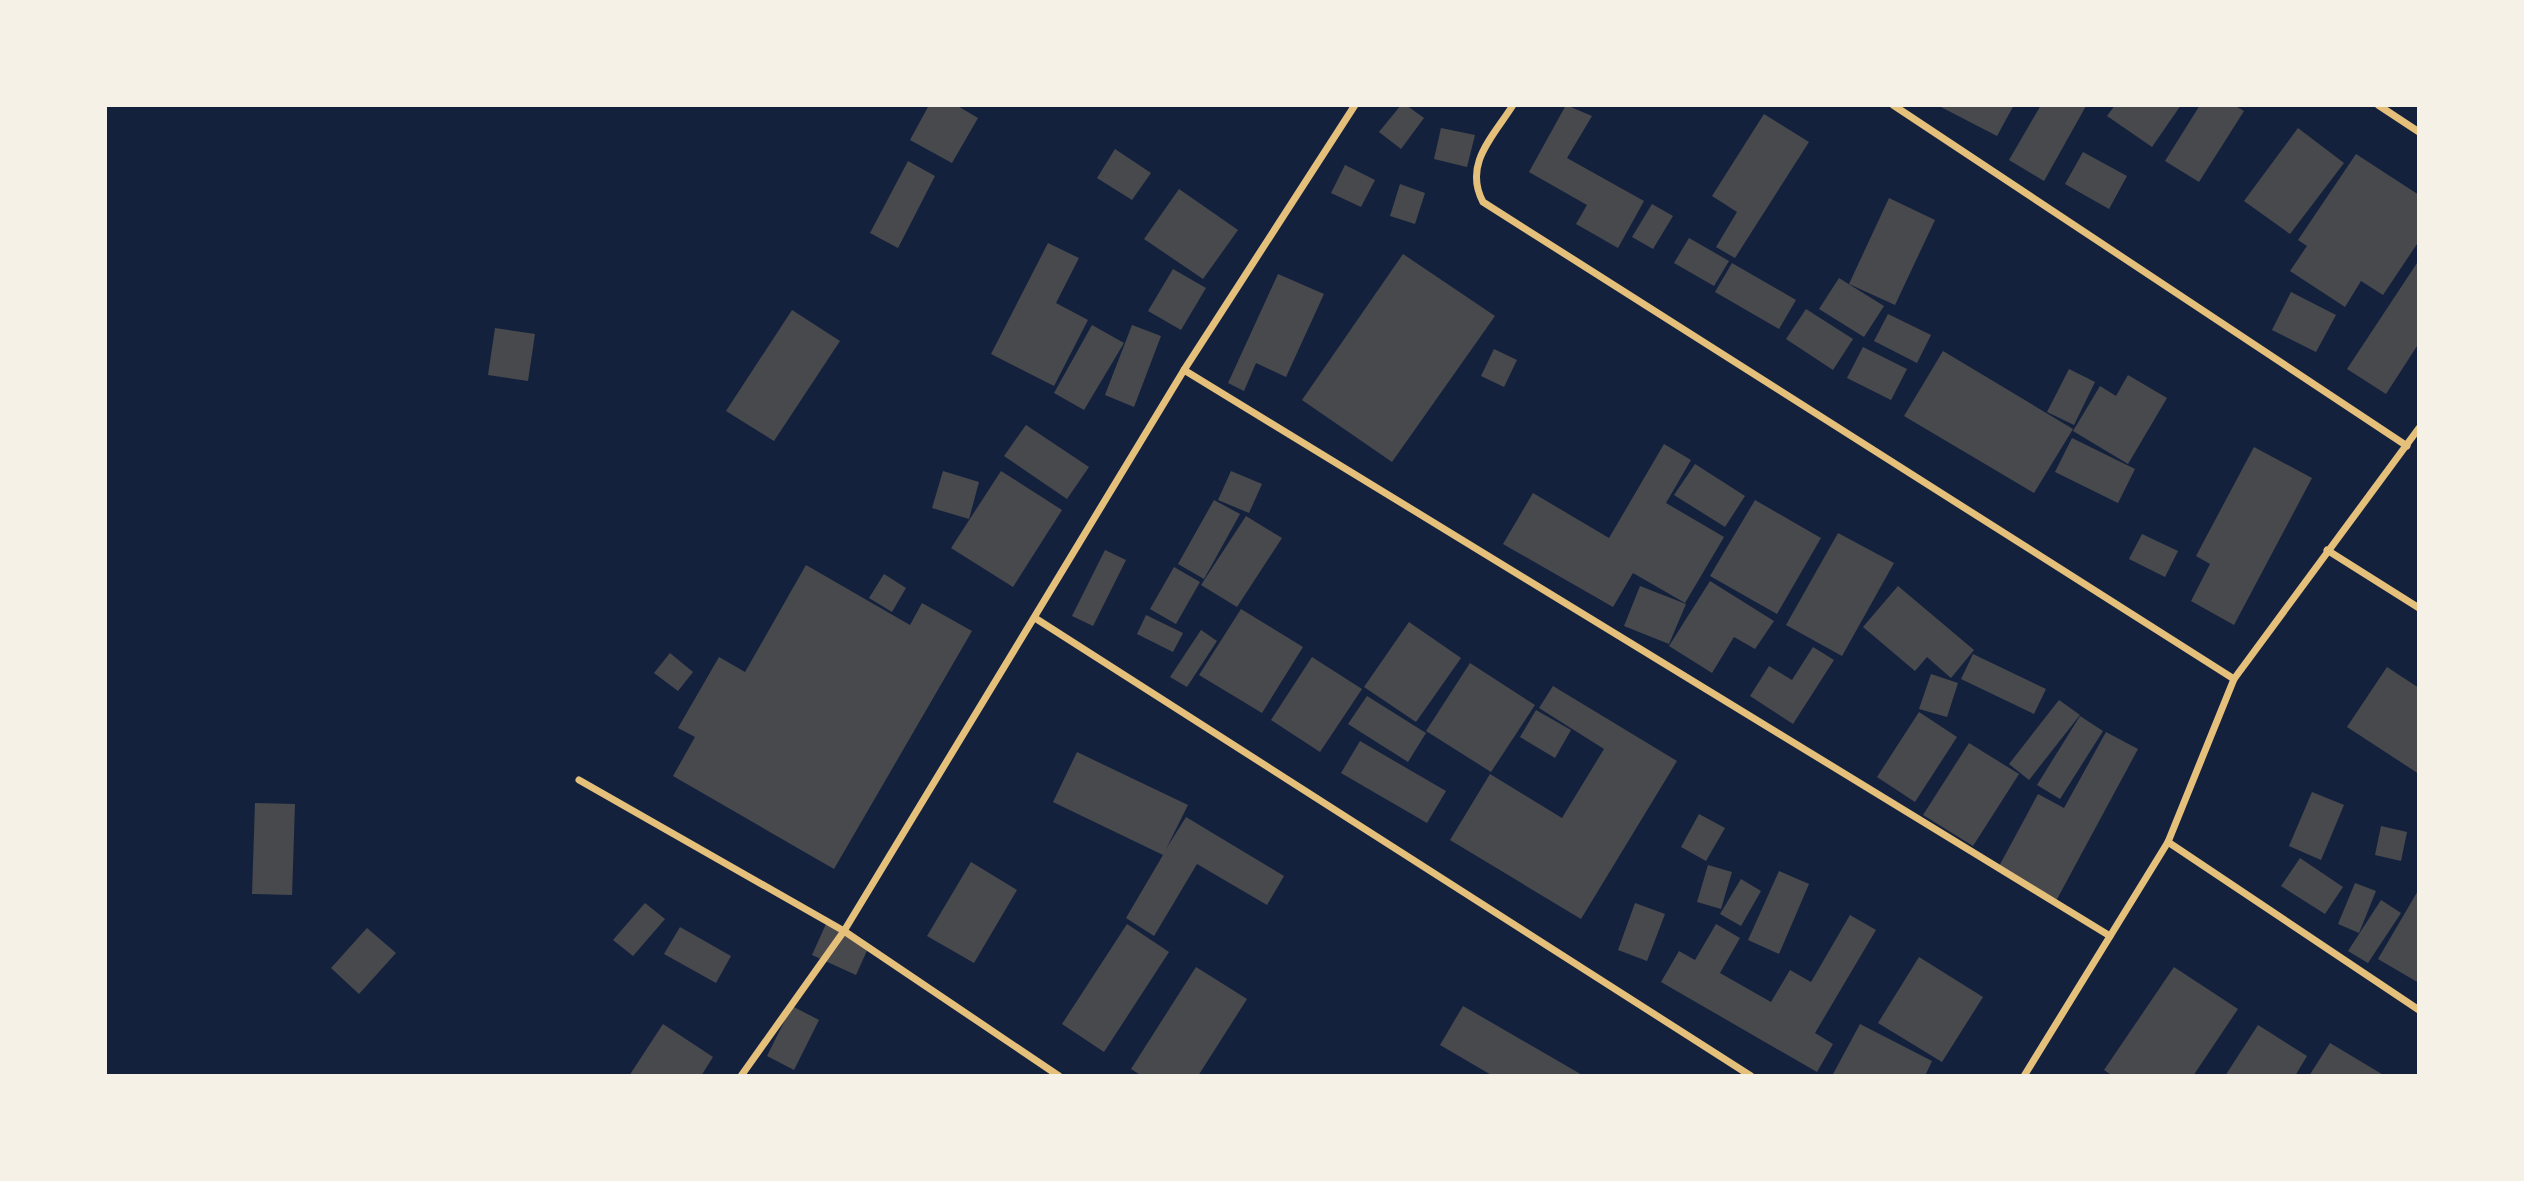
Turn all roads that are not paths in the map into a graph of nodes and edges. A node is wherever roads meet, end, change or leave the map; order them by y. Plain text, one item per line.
1 (1354, 105) edge
2 (1513, 105) edge
3 (1892, 105) edge
4 (2378, 105) edge
5 (2419, 132) edge
6 (1184, 370) junction
7 (2419, 428) edge
8 (2407, 446) junction
9 (2327, 550) junction
10 (2419, 608) edge
11 (1035, 618) junction
12 (2234, 679) junction
13 (579, 780) dead end
14 (2168, 842) junction
15 (844, 931) junction
16 (2110, 936) junction
17 (2419, 1010) edge
18 (741, 1076) edge
19 (1059, 1076) edge
20 (1751, 1076) edge
21 (2024, 1076) edge

1 - 6 street
2 - 12 street
3 - 8 street
4 - 5 street
6 - 11 street
6 - 16 street
7 - 8 street
8 - 9 street
9 - 10 street
9 - 12 street
11 - 15 street
11 - 20 street
12 - 14 street
13 - 15 street
14 - 16 street
14 - 17 street
15 - 18 street
15 - 19 street
16 - 21 street

